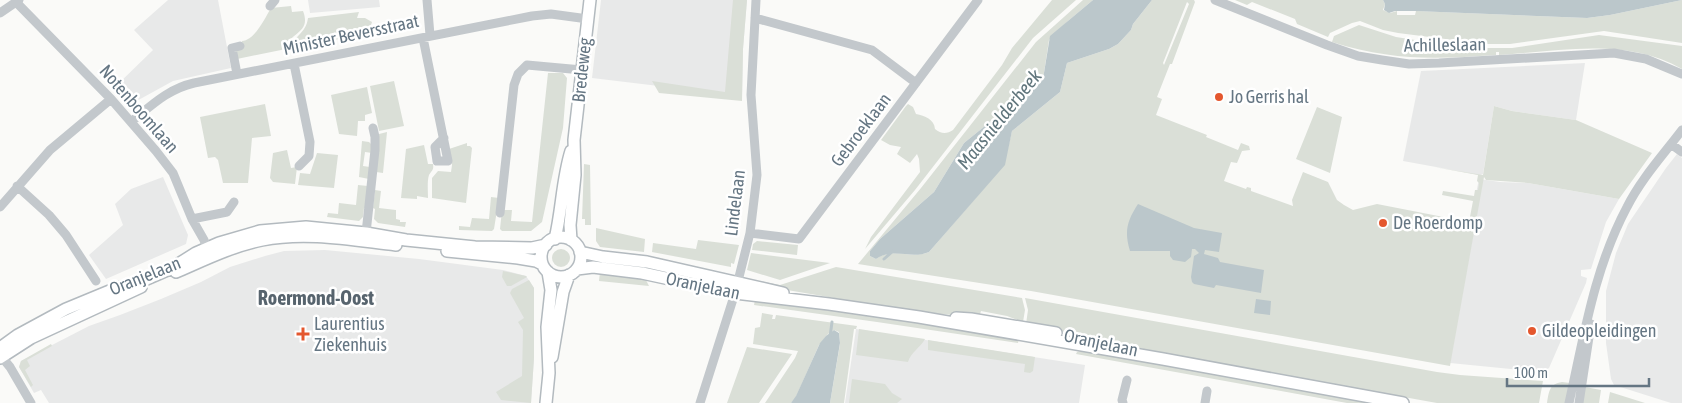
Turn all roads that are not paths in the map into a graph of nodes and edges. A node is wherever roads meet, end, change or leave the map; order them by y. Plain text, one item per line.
1 (426, 0) edge
2 (590, 0) edge
3 (756, 0) edge
4 (978, 0) edge
5 (1215, 0) edge
6 (17, 1) edge
7 (0, 13) edge
8 (755, 18) junction
9 (588, 19) junction
10 (426, 37) junction
11 (240, 46) dead end
12 (294, 64) junction
13 (582, 70) junction
14 (237, 74) junction
15 (1682, 74) edge
16 (916, 83) junction
17 (111, 99) junction
18 (132, 121) junction
19 (372, 128) dead end
20 (1682, 130) edge
21 (444, 138) dead end
22 (574, 140) junction
23 (1672, 144) junction
24 (1682, 152) edge
25 (298, 166) dead end
26 (17, 186) junction
27 (234, 202) dead end
28 (0, 207) edge
29 (500, 213) dead end
30 (192, 219) junction
31 (299, 231) junction
32 (366, 233) junction
33 (750, 233) junction
34 (571, 240) junction
35 (550, 242) junction
36 (580, 252) junction
37 (209, 253) junction
38 (545, 268) junction
39 (573, 272) junction
40 (96, 281) dead end
41 (1596, 285) junction
42 (735, 293) junction
43 (0, 354) edge
44 (549, 373) junction
45 (1127, 380) dead end
46 (1207, 391) dead end
47 (31, 403) edge
48 (546, 403) edge
49 (700, 403) edge
50 (1123, 403) edge
51 (1205, 403) edge
52 (1403, 403) edge
53 (1568, 403) edge
54 (1579, 403) edge

1 - 10 street
2 - 9 street, Bredeweg
3 - 8 street, Lindelaan
4 - 16 street, Gebroeklaan
5 - 15 street, Achilleslaan
6 - 7 street
6 - 17 street, Notenboomlaan
8 - 16 street
8 - 33 street, Lindelaan
9 - 10 street, Minister Beversstraat
9 - 13 street, Bredeweg
10 - 12 street, Minister Beversstraat
10 - 21 street
11 - 14 street
12 - 14 street, Minister Beversstraat
12 - 25 street
13 - 22 street, Bredeweg
13 - 29 street
14 - 18 street, Minister Beversstraat
16 - 33 street, Gebroeklaan
17 - 18 street, Notenboomlaan
17 - 26 street
18 - 30 street, Notenboomlaan
19 - 32 street
20 - 23 street
22 - 34 street, Bredeweg
22 - 35 street, Bredeweg
23 - 24 street
23 - 41 street
26 - 28 street
26 - 40 street
27 - 30 street
30 - 37 street, Notenboomlaan
31 - 32 street, Oranjelaan
31 - 37 street, Oranjelaan
31 - 38 street, Oranjelaan
32 - 35 street, Oranjelaan
33 - 42 street, Lindelaan
34 - 35 street
34 - 36 street
35 - 38 street
36 - 39 street
36 - 42 street, Oranjelaan
37 - 43 street, Oranjelaan
38 - 39 street
38 - 44 street
39 - 42 street, Oranjelaan
39 - 44 street
41 - 53 street
41 - 54 street
42 - 49 street, Lindelaan
42 - 52 street, Oranjelaan
43 - 47 street
44 - 48 street
45 - 50 street
46 - 51 street

